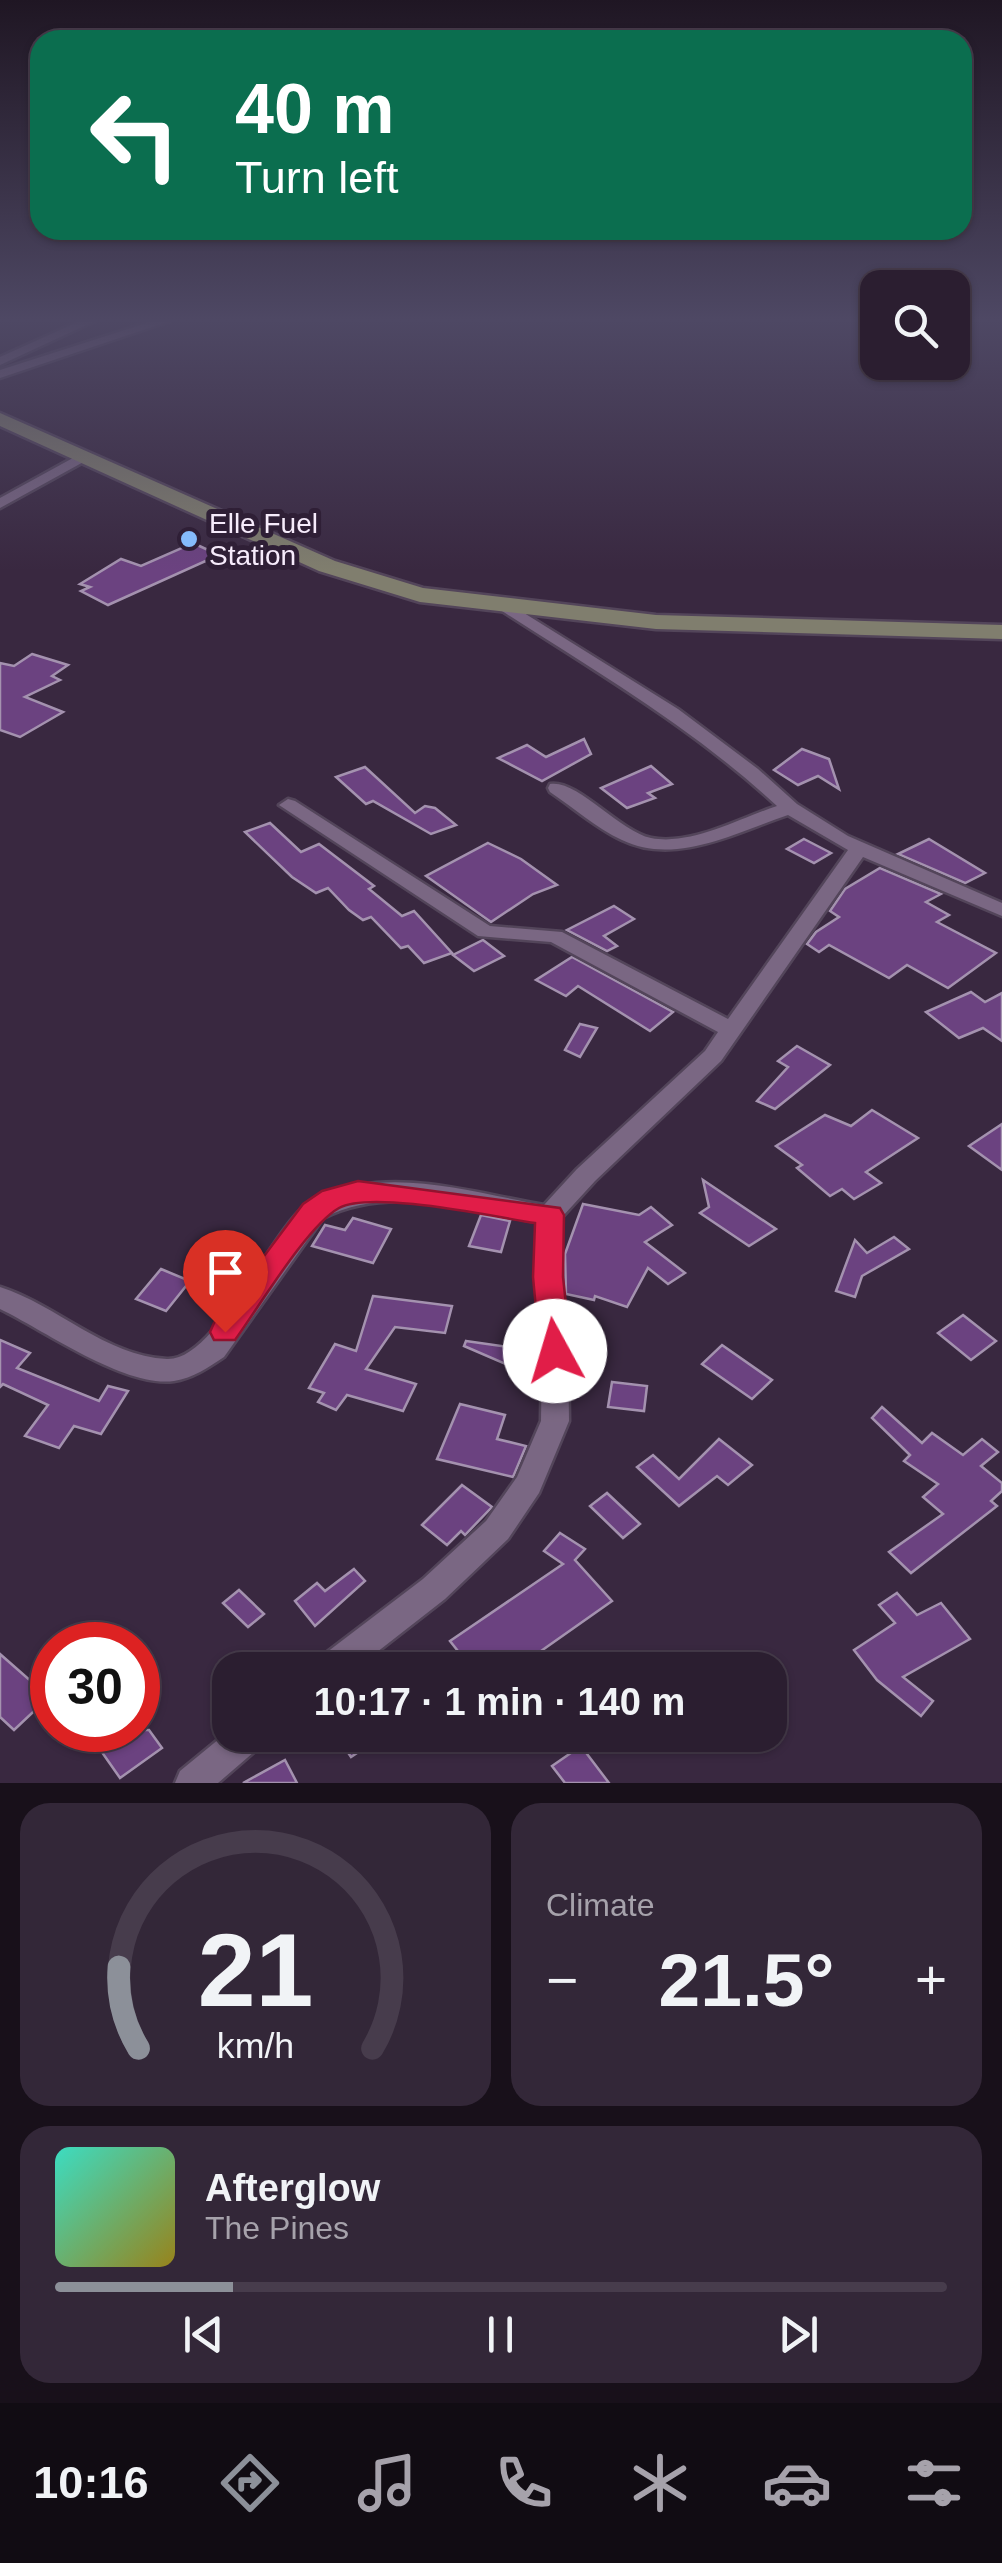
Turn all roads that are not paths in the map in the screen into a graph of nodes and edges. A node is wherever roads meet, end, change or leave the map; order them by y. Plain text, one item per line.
1 (0, 419) edge
2 (82, 457) junction
3 (0, 504) edge
4 (508, 608) junction
5 (1002, 632) edge
6 (557, 788) dead end
7 (288, 805) dead end
8 (790, 808) junction
9 (859, 848) junction
10 (1002, 910) edge
11 (733, 1031) junction
12 (550, 1215) junction
13 (0, 1297) edge
14 (352, 1652) edge
15 (229, 1752) edge
16 (192, 1783) edge

1 - 2 street
2 - 3 street
2 - 4 street
4 - 5 street
4 - 8 street
6 - 8 street
7 - 11 street
8 - 9 street
9 - 10 street
9 - 11 street
11 - 12 street
12 - 13 street
12 - 14 street
15 - 16 street

